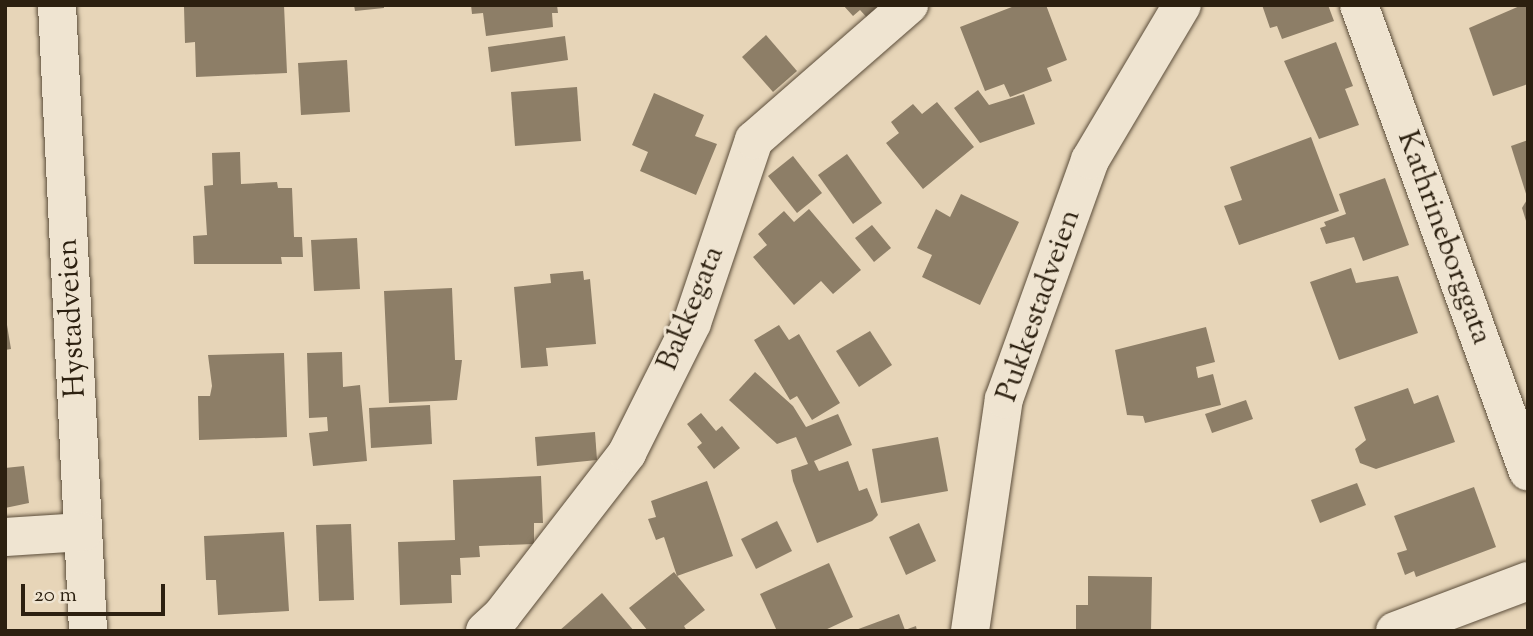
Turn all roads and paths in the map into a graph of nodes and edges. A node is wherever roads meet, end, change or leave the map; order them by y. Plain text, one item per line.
1 (57, 5) edge
2 (909, 5) edge
3 (1182, 5) edge
4 (1359, 5) edge
5 (1528, 471) edge
6 (83, 532) junction
7 (5, 537) edge
8 (1528, 581) edge
9 (88, 631) edge
10 (485, 631) edge
11 (970, 631) edge
12 (1395, 631) edge

1 - 6 street, Hystadveien
2 - 10 street, Bakkegata
3 - 11 street, Pukkestadveien
4 - 5 street, Kathrineborggata
6 - 7 street
6 - 9 street, Hystadveien
8 - 12 street

